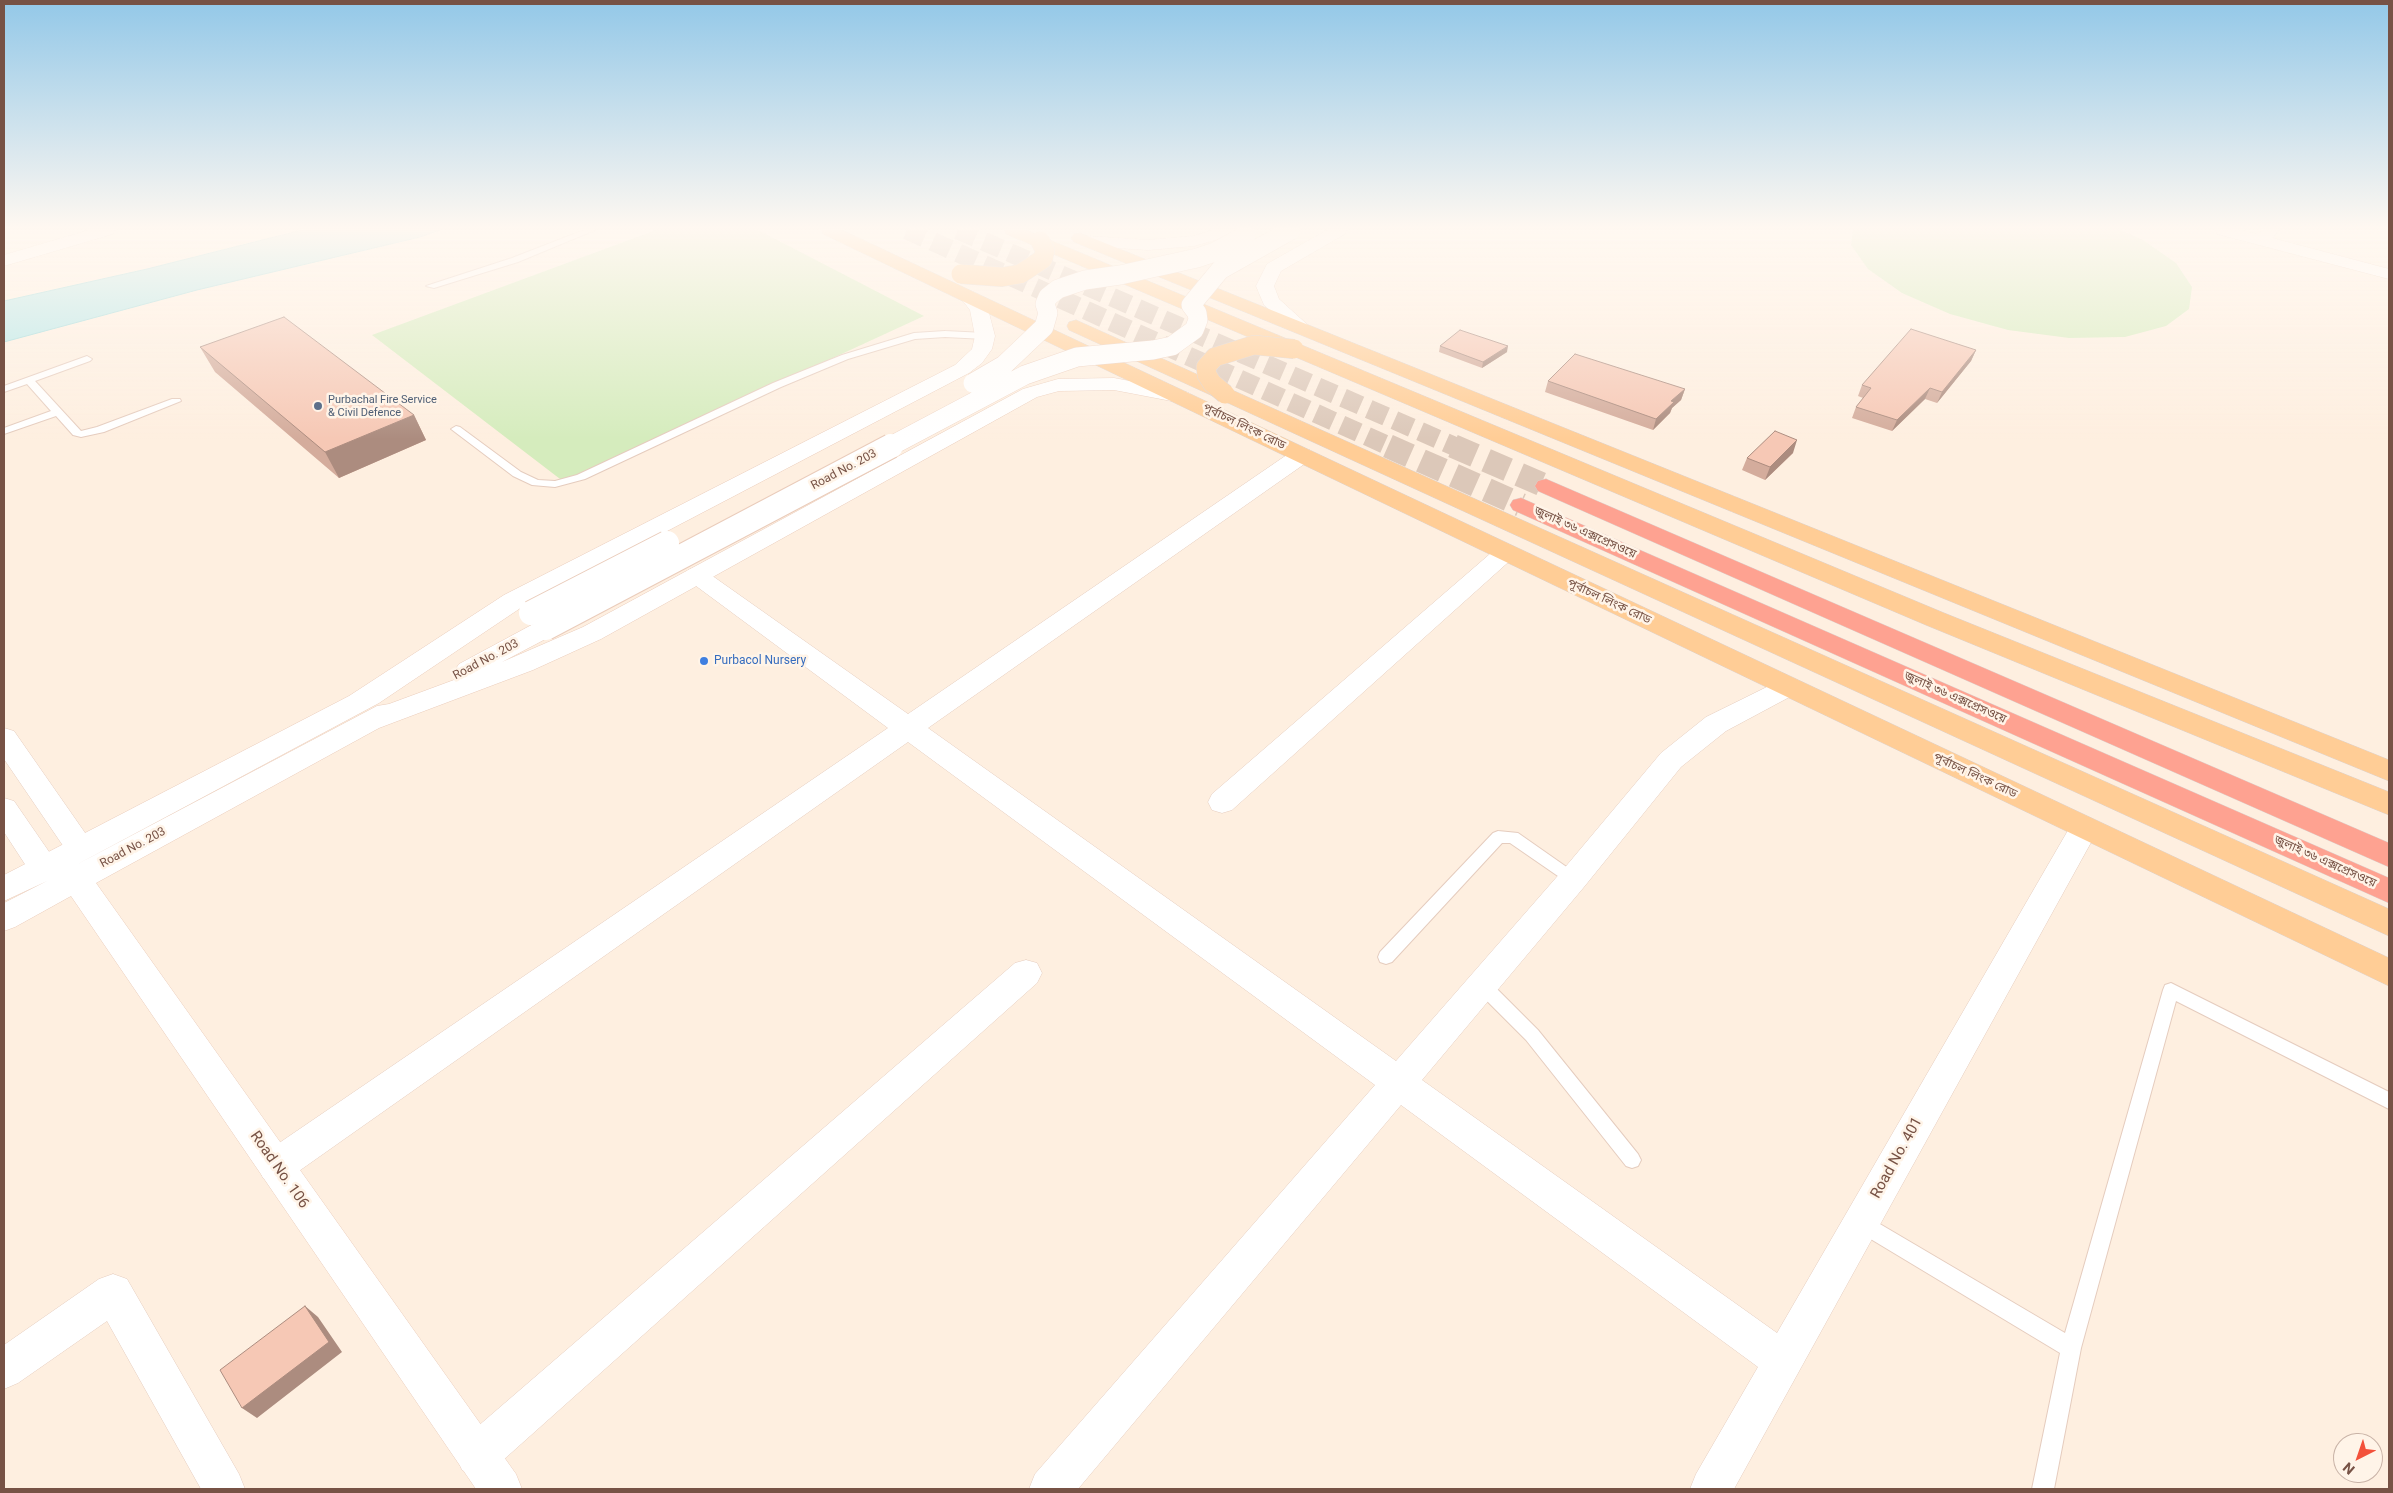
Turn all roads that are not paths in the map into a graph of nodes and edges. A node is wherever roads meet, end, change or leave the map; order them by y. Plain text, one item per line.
1 (973, 300) edge
2 (992, 300) edge
3 (1008, 300) edge
4 (1047, 300) edge
5 (1177, 300) edge
6 (1196, 300) edge
7 (1232, 300) edge
8 (1270, 300) edge
9 (1191, 306) junction
10 (1048, 313) junction
11 (1300, 327) junction
12 (986, 336) junction
13 (1294, 349) junction
14 (1132, 352) junction
15 (87, 359) dead end
16 (29, 380) junction
17 (4, 389) edge
18 (1225, 394) junction
19 (1183, 398) junction
20 (176, 401) dead end
21 (57, 412) junction
22 (456, 429) dead end
23 (4, 431) edge
24 (1302, 455) junction
25 (1546, 486) tunnel mouth
26 (1521, 505) tunnel mouth
27 (1506, 552) junction
28 (696, 575) junction
29 (538, 621) junction
30 (499, 643) junction
31 (1788, 687) junction
32 (361, 714) junction
33 (908, 728) junction
34 (4, 738) edge
35 (2389, 771) edge
36 (1222, 802) dead end
37 (2389, 804) edge
38 (4, 809) edge
39 (2084, 828) junction
40 (2389, 856) edge
41 (78, 863) junction
42 (43, 867) junction
43 (1572, 879) junction
44 (4, 889) edge
45 (2389, 891) edge
46 (4, 918) edge
47 (2389, 923) edge
48 (1386, 957) dead end
49 (1026, 973) dead end
50 (2389, 973) edge
51 (1482, 985) junction
52 (1398, 1083) junction
53 (2389, 1101) edge
54 (1632, 1160) dead end
55 (276, 1166) junction
56 (1861, 1222) junction
57 (2071, 1348) junction
58 (1783, 1361) junction
59 (4, 1369) edge
60 (477, 1455) junction
61 (224, 1489) edge
62 (501, 1489) edge
63 (1050, 1489) edge
64 (1712, 1489) edge
65 (2043, 1489) edge

1 - 12 street
2 - 19 main road, পূর্বাচল লিংক রোড
3 - 10 main road, bridge
4 - 10 street, Road No. 203, bridge
5 - 9 main road
6 - 9 street, bridge
7 - 11 main road
8 - 11 street
9 - 13 main road, bridge
9 - 14 street, Road No. 203, bridge
10 - 14 main road
10 - 29 street, Road No. 203, bridge
11 - 35 main road
12 - 22 lane
12 - 30 street, Road No. 203
13 - 18 main road, bridge
13 - 37 main road
14 - 18 main road, bridge
14 - 29 street, Road No. 203, bridge
15 - 16 lane
16 - 17 lane
16 - 21 lane
18 - 47 main road
19 - 24 main road, পূর্বাচল লিংক রোড
19 - 28 street, Road No. 203
20 - 21 lane
21 - 23 lane
24 - 27 main road, পূর্বাচল লিংক রোড
24 - 33 street
25 - 40 highway
26 - 45 highway, জুলাই ৩৬ এক্সপ্রেসওয়ে
27 - 31 main road, পূর্বাচল লিংক রোড
27 - 36 street
28 - 30 street, Road No. 203
28 - 33 street
29 - 30 street, Road No. 203
30 - 32 street, Road No. 203
30 - 32 street, Road No. 203
31 - 39 main road, পূর্বাচল লিংক রোড
31 - 43 street
32 - 41 street, Road No. 203
33 - 52 street
33 - 55 street
34 - 41 street, Road No. 106
38 - 42 street
39 - 50 main road, পূর্বাচল লিংক রোড
39 - 56 street, Road No. 401
41 - 42 street
41 - 46 street, Road No. 203
41 - 55 street, Road No. 106
42 - 44 street
43 - 48 lane
43 - 51 street
49 - 60 street
51 - 52 street
51 - 54 lane
52 - 58 street
52 - 63 street
53 - 57 lane
55 - 60 street, Road No. 106
56 - 57 lane
56 - 58 street, Road No. 401
57 - 65 lane
58 - 64 street, Road No. 401
59 - 61 street
60 - 62 street, Road No. 106

